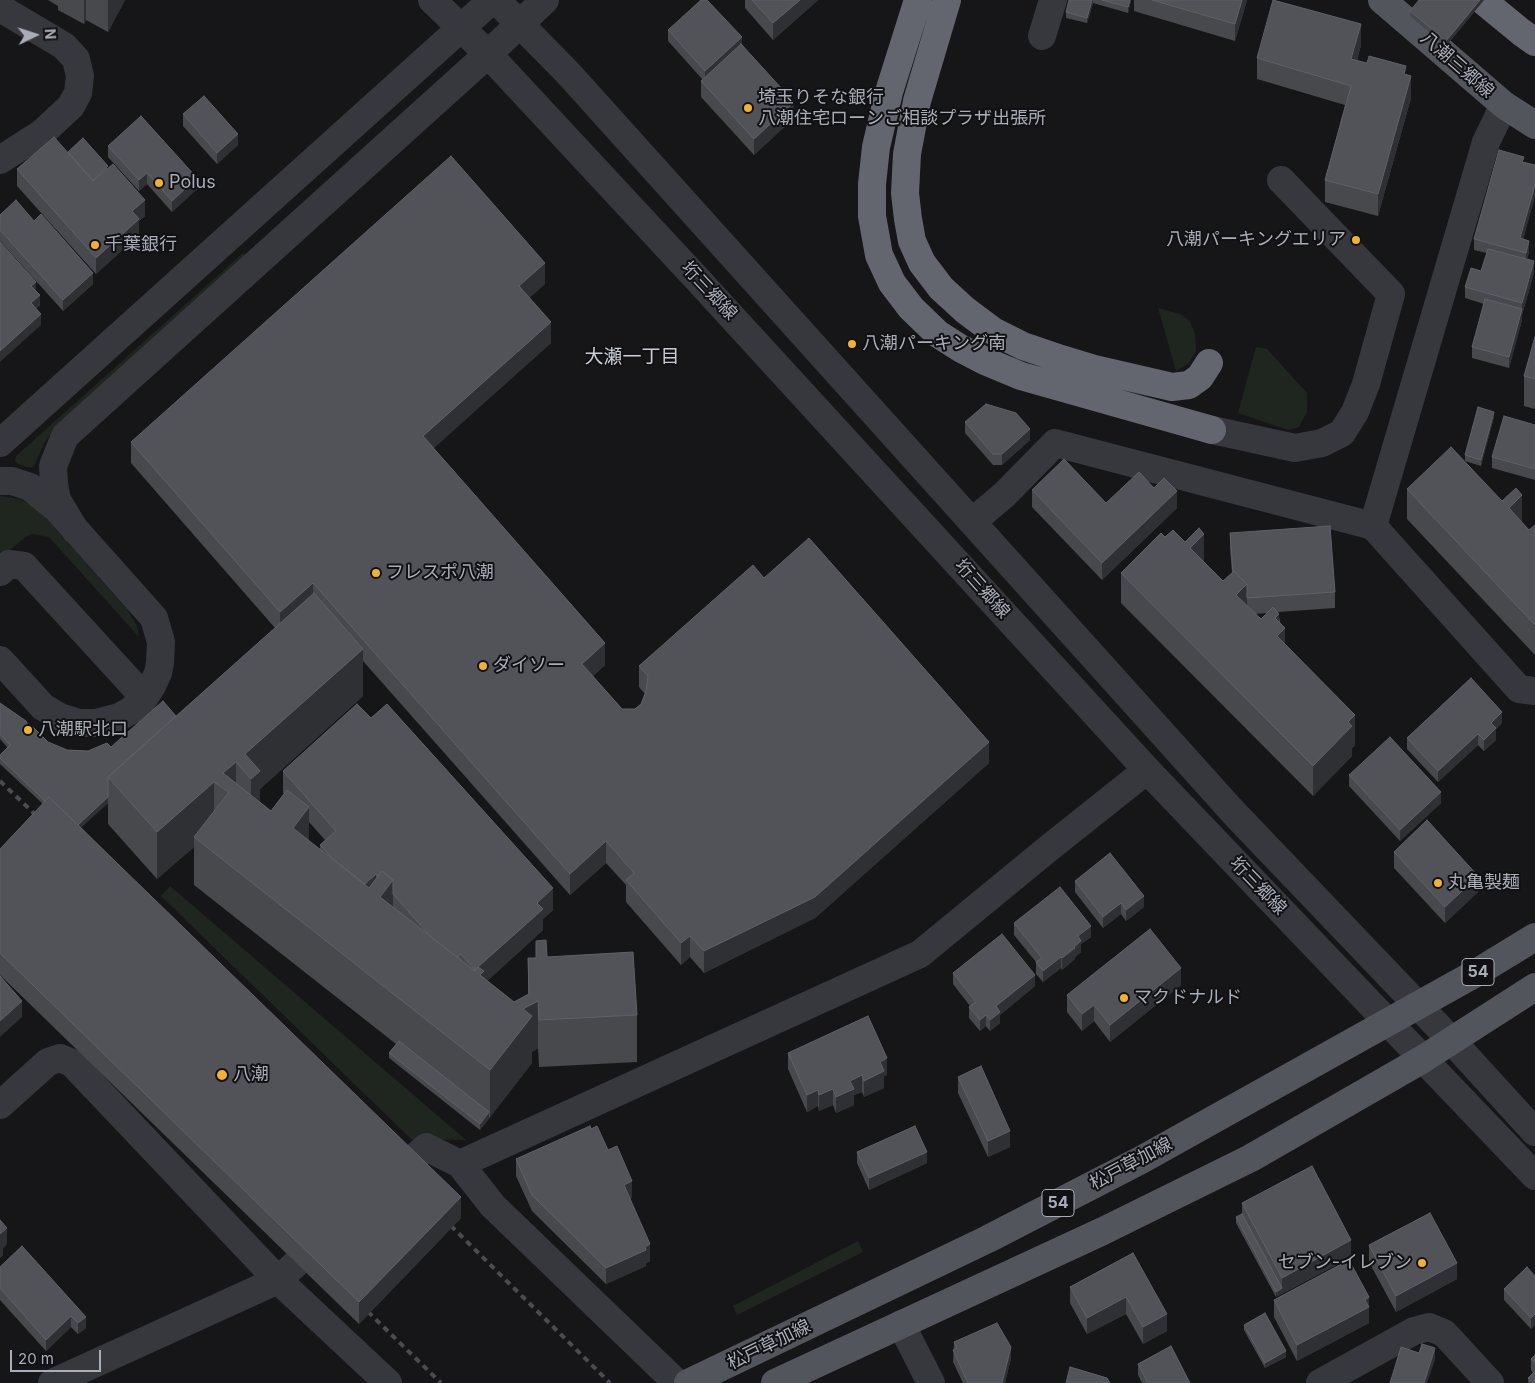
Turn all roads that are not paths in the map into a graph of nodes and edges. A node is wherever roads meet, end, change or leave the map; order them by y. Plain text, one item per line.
1 (432, 0) edge
2 (492, 0) edge
3 (496, 0) edge
4 (545, 0) edge
5 (918, 0) edge
6 (947, 0) edge
7 (1053, 0) edge
8 (1382, 0) edge
9 (1482, 0) edge
10 (0, 8) edge
11 (520, 24) junction
12 (461, 27) junction
13 (1042, 36) dead end
14 (1535, 42) edge
15 (488, 54) junction
16 (1504, 105) junction
17 (1535, 125) edge
18 (0, 160) edge
19 (1281, 180) dead end
20 (1209, 363) dead end
21 (1212, 430) joint
22 (0, 443) edge
23 (0, 481) edge
24 (973, 522) junction
25 (1373, 526) junction
26 (75, 530) junction
27 (0, 572) edge
28 (0, 660) edge
29 (1535, 691) edge
30 (144, 697) junction
31 (1147, 770) junction
32 (1535, 937) edge
33 (1535, 987) edge
34 (1418, 1006) junction
35 (1389, 1022) junction
36 (1452, 1041) junction
37 (1423, 1059) junction
38 (0, 1105) edge
39 (1535, 1132) edge
40 (460, 1164) junction
41 (1535, 1176) edge
42 (370, 1198) edge
43 (343, 1222) edge
44 (278, 1280) junction
45 (901, 1324) junction
46 (52, 1383) edge
47 (388, 1383) edge
48 (677, 1383) edge
49 (688, 1383) edge
50 (775, 1383) edge
51 (931, 1383) edge
52 (1320, 1383) edge
53 (1490, 1383) edge

1 - 12 street, 垳三郷線
2 - 12 street
3 - 11 street, 垳三郷線
4 - 11 street
5 - 21 highway
6 - 20 highway
7 - 13 street
8 - 16 main road, 八潮三郷線
9 - 14 highway
10 - 18 street
11 - 15 street
11 - 24 street, 垳三郷線
12 - 15 street, 垳三郷線
12 - 22 street
15 - 26 street
15 - 31 street, 垳三郷線
16 - 17 main road, 八潮三郷線
16 - 25 street
19 - 21 street
23 - 26 street
24 - 25 street
24 - 34 street, 垳三郷線
25 - 29 street
26 - 30 street
27 - 30 street
28 - 30 street
31 - 35 street, 垳三郷線
31 - 40 street
32 - 34 main road, 松戸草加線 / 54
33 - 36 main road, 松戸草加線 / 54
34 - 35 main road, 松戸草加線 / 54
34 - 36 street, 垳三郷線
35 - 37 street, 垳三郷線
35 - 49 main road, 松戸草加線 / 54
36 - 37 main road, 松戸草加線 / 54
36 - 39 street, 垳三郷線
37 - 41 street, 垳三郷線
37 - 45 main road, 松戸草加線 / 54
38 - 44 street
40 - 42 street
40 - 48 street
43 - 44 street
44 - 46 street
44 - 47 street
45 - 50 main road, 松戸草加線 / 54
45 - 51 street
52 - 53 street

